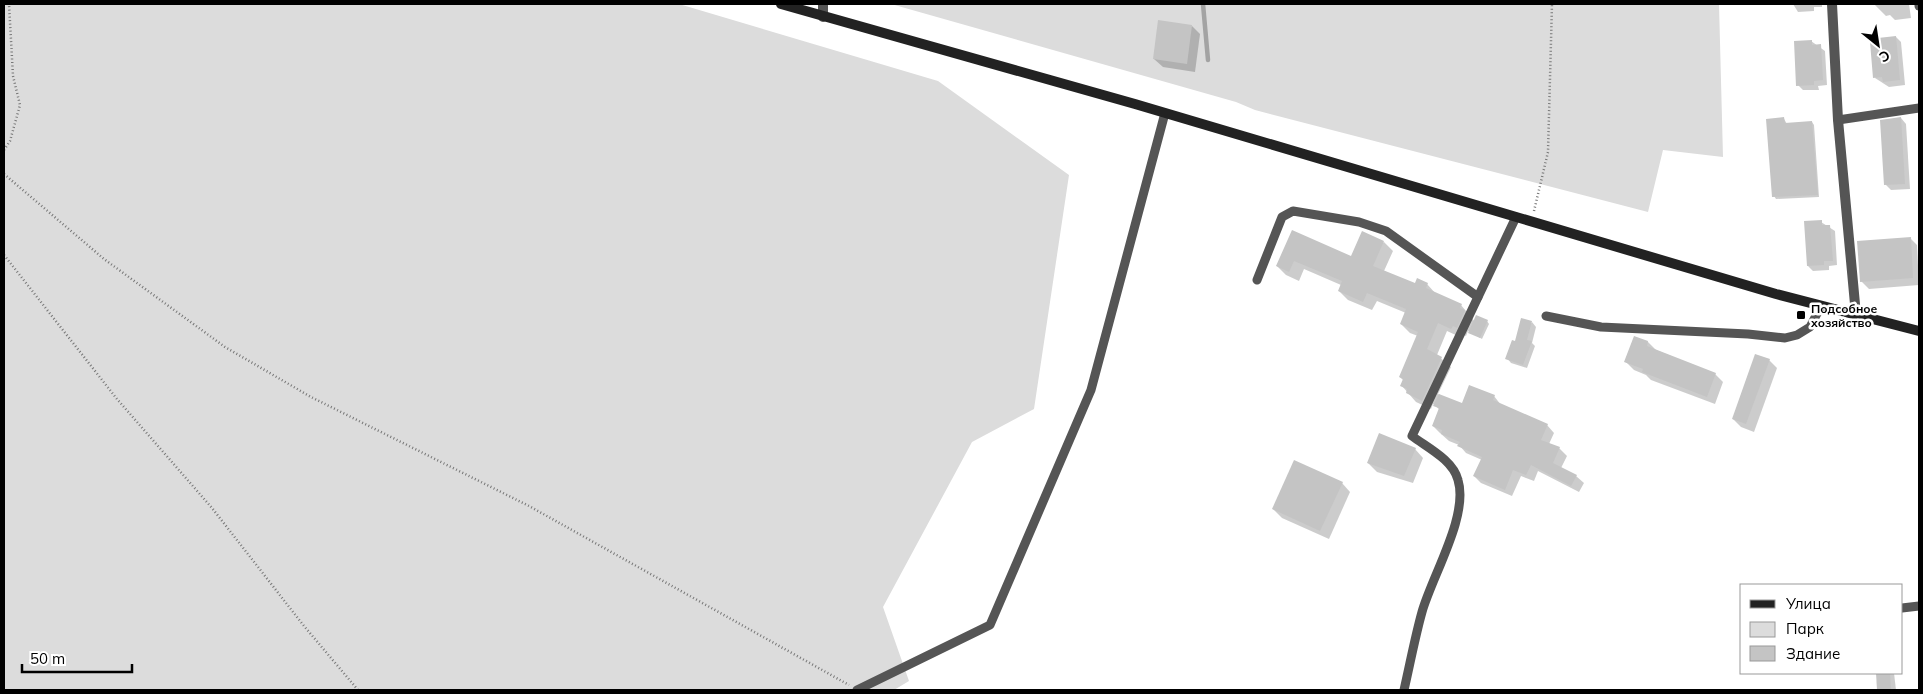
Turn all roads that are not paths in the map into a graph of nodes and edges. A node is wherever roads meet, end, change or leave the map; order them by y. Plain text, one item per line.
1 (781, 4) edge
2 (823, 4) edge
3 (1832, 4) edge
4 (823, 17) junction
5 (1919, 108) edge
6 (1166, 113) junction
7 (1838, 120) junction
8 (1516, 217) junction
9 (1257, 280) dead end
10 (1478, 297) junction
11 (1821, 306) junction
12 (1856, 315) junction
13 (1546, 316) dead end
14 (1919, 331) edge
15 (1919, 606) edge
16 (1903, 608) edge
17 (858, 690) edge
18 (1404, 690) edge

1 - 4 main road
2 - 4 street
3 - 7 street
4 - 6 main road
5 - 7 lane
6 - 8 main road
6 - 17 lane
7 - 12 street
8 - 10 lane
8 - 11 main road
9 - 10 lane
10 - 18 lane
11 - 12 main road
11 - 13 lane
12 - 14 main road
15 - 16 lane

